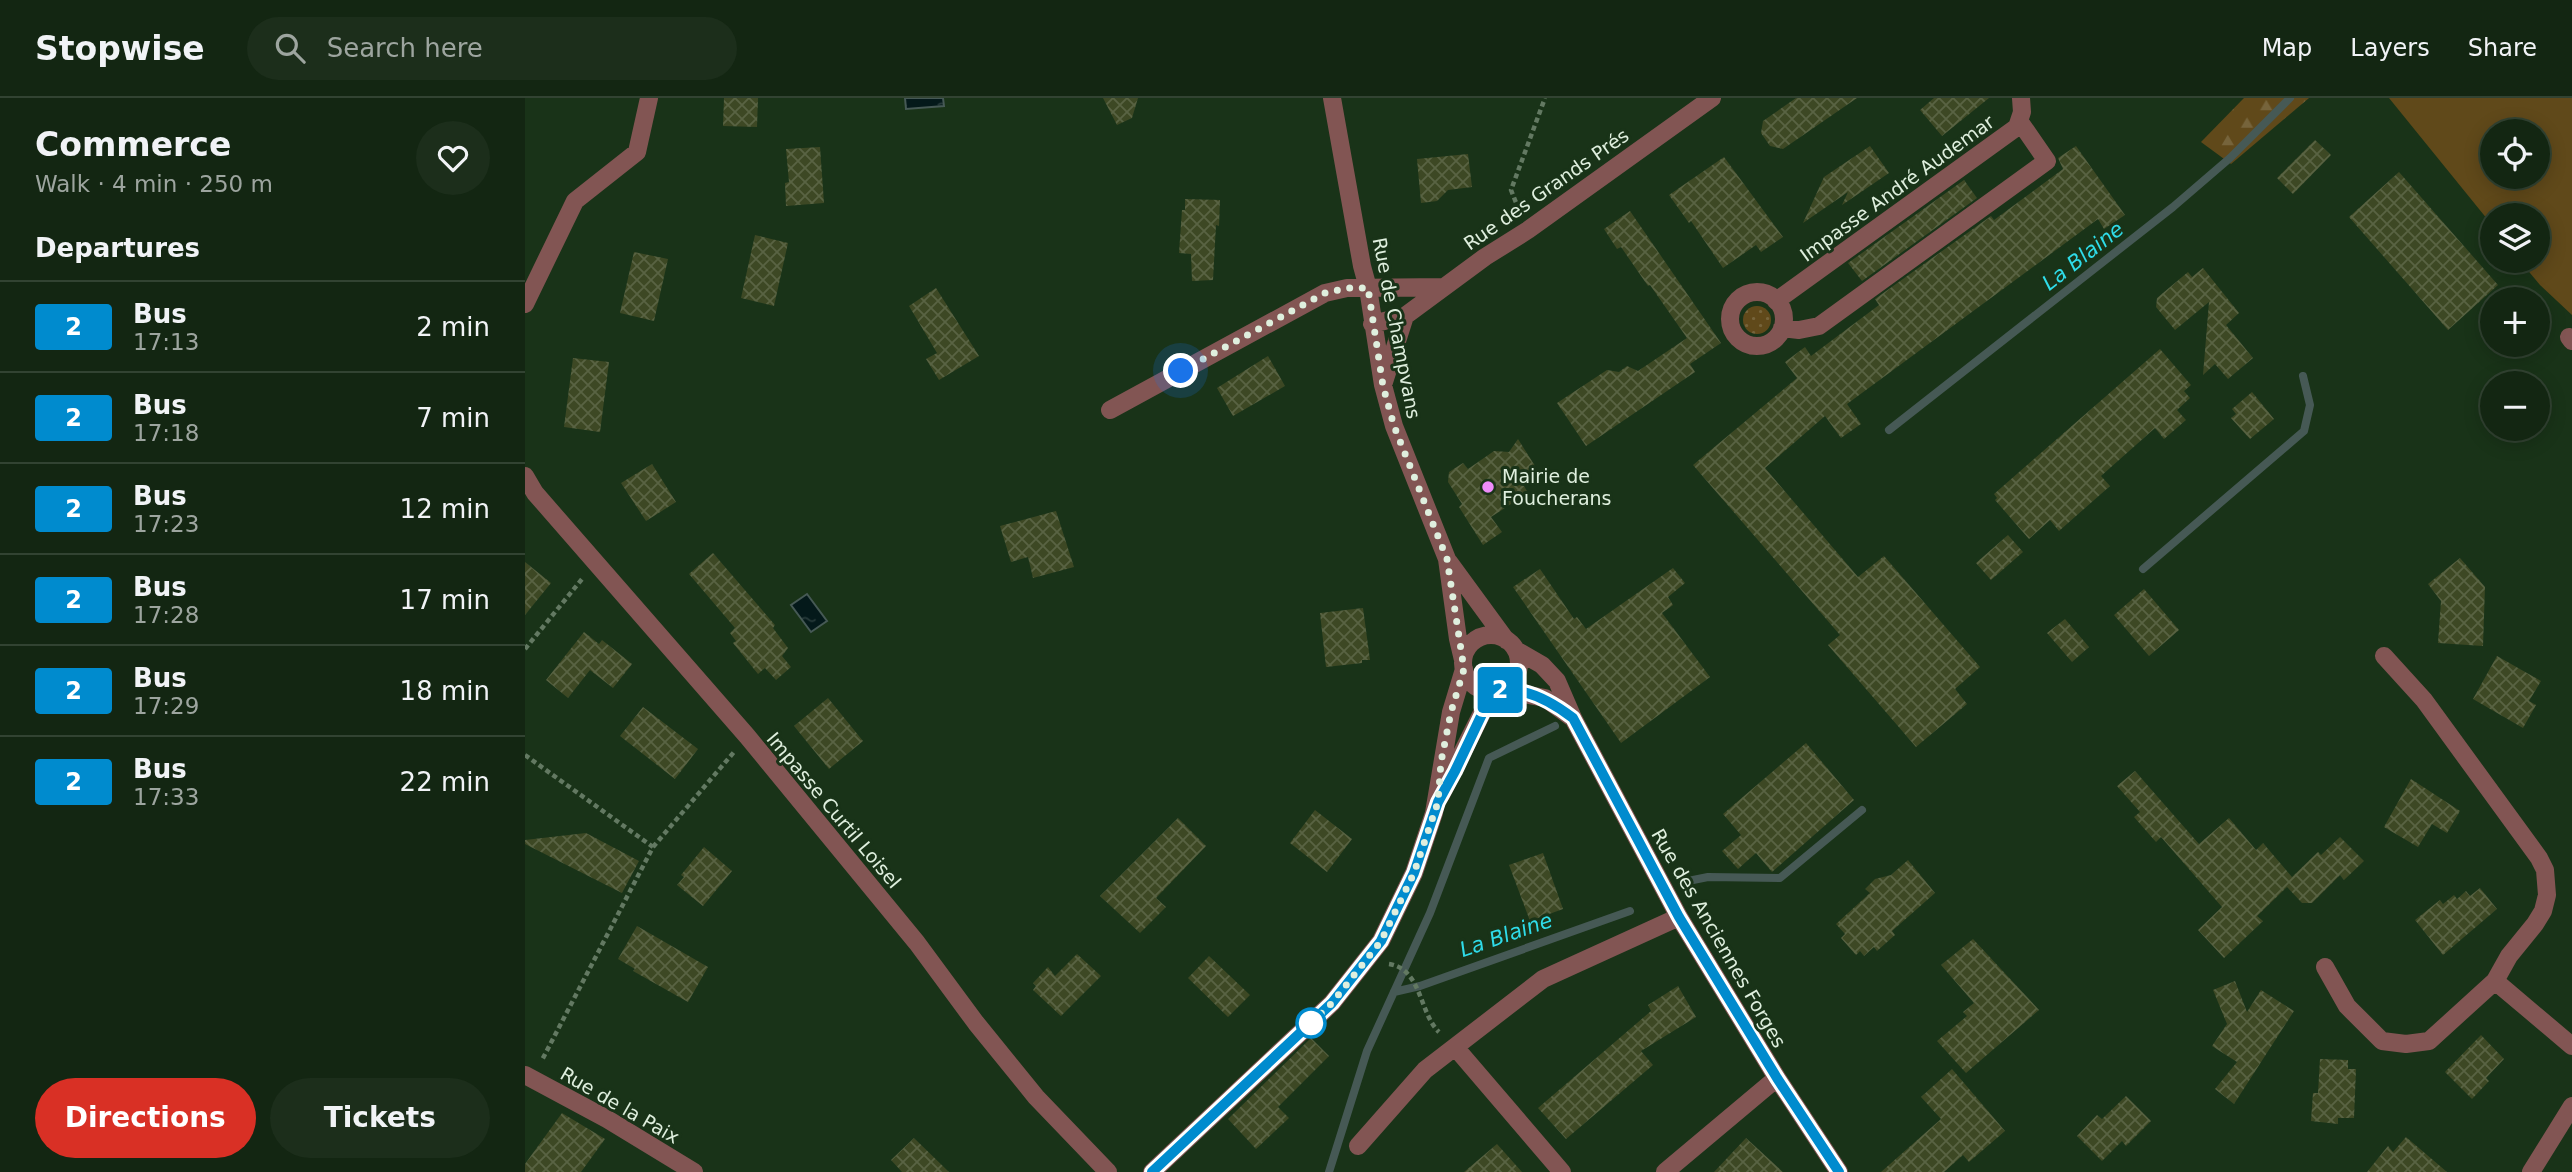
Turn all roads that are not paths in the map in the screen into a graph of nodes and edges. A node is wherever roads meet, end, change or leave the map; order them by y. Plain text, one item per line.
1 (649, 98) edge
2 (1332, 98) edge
3 (1712, 98) edge
4 (2021, 98) edge
5 (2019, 122) junction
6 (1444, 287) junction
7 (1368, 288) junction
8 (1776, 301) junction
9 (525, 304) edge
10 (1405, 316) junction
11 (1372, 324) junction
12 (1782, 328) junction
13 (1383, 386) junction
14 (1110, 410) dead end
15 (525, 476) edge
16 (1447, 559) junction
17 (1511, 645) junction
18 (2384, 656) dead end
19 (1464, 664) junction
20 (1497, 691) junction
21 (1573, 718) junction
22 (1438, 802) junction
23 (1679, 917) junction
24 (2325, 967) dead end
25 (2495, 981) junction
26 (2572, 1046) edge
27 (1455, 1047) junction
28 (525, 1075) edge
29 (1777, 1078) junction
30 (2572, 1106) edge
31 (1358, 1146) dead end
32 (694, 1172) edge
33 (1108, 1172) edge
34 (1152, 1172) edge
35 (1562, 1172) edge
36 (1665, 1172) edge
37 (1839, 1172) edge
38 (2531, 1172) edge

1 - 9 street
2 - 7 street, Rue de Champvans
3 - 6 street, Rue des Grands Prés
4 - 5 street, Impasse André Audemar
5 - 8 street, Impasse André Audemar
5 - 12 street
6 - 7 street
6 - 10 street, Rue des Grands Prés
7 - 11 street, Rue de Champvans
7 - 14 street
8 - 12 street
8 - 12 street
10 - 11 street, Rue des Grands Prés
10 - 13 street
11 - 13 street, Rue de Champvans
13 - 16 street, Rue de Champvans
15 - 33 street, Impasse Curtil Loisel
16 - 17 street, Rue de Champvans
16 - 19 street, Rue de Champvans
17 - 19 street
17 - 20 street
17 - 21 street, Rue des Anciennes Forges
18 - 25 street
19 - 20 street
19 - 22 street
20 - 21 street, Rue des Anciennes Forges
20 - 22 street
21 - 23 street, Rue des Anciennes Forges
22 - 34 street
23 - 27 street
23 - 29 street, Rue des Anciennes Forges
24 - 25 street
25 - 26 street
27 - 31 street
27 - 35 street
28 - 32 street, Rue de la Paix
29 - 36 street
29 - 37 street, Rue des Anciennes Forges
30 - 38 street

